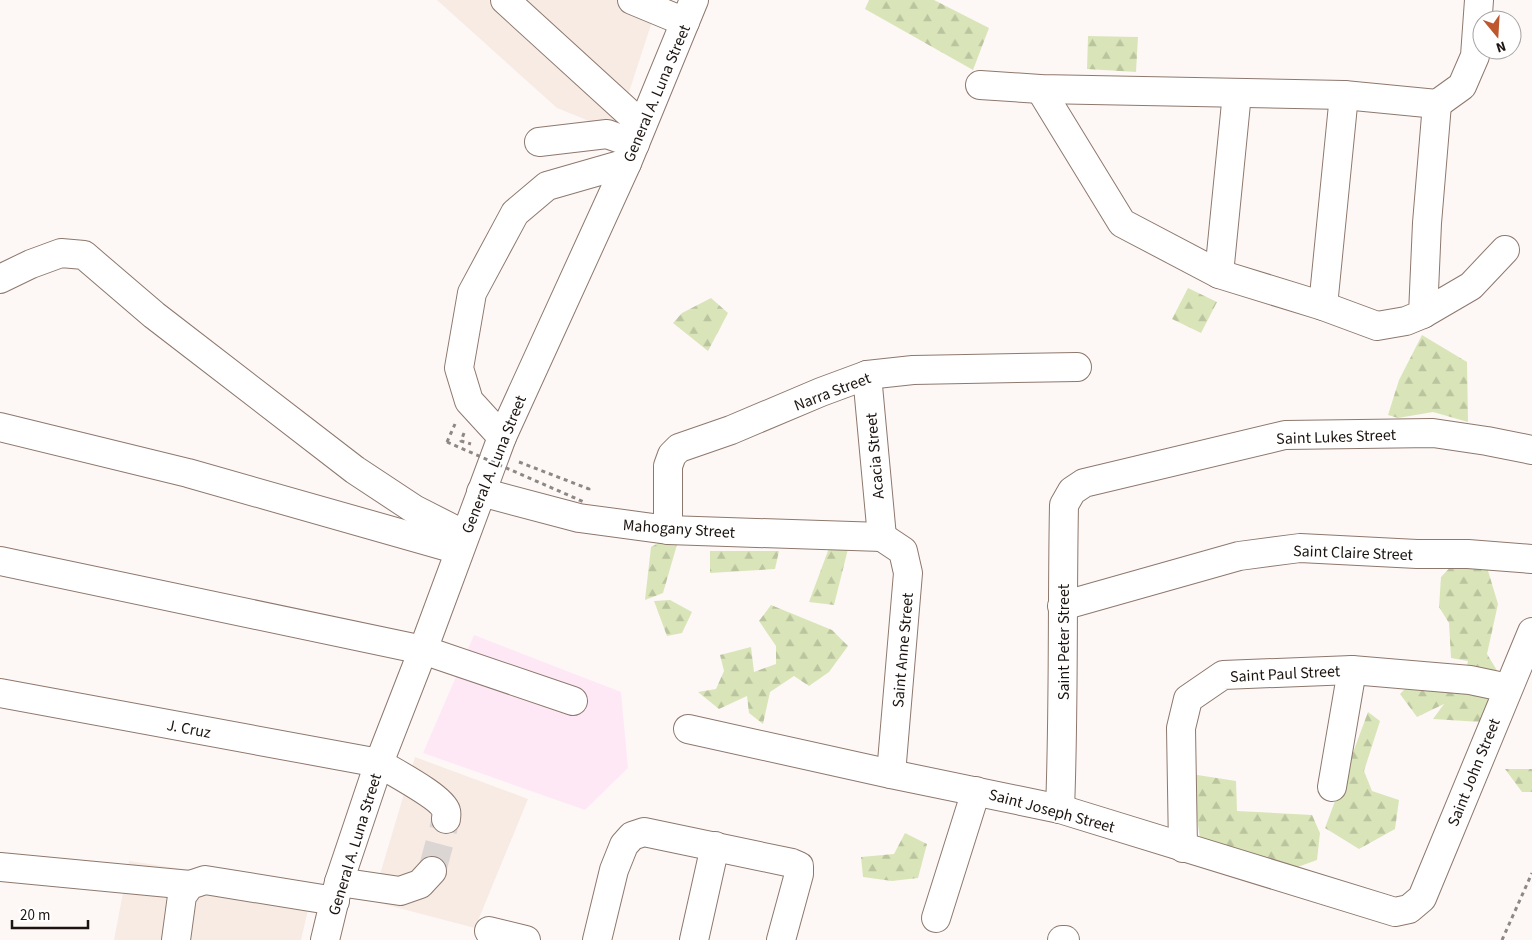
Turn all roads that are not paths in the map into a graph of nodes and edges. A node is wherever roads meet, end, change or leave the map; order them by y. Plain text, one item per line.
1 (505, 0) edge
2 (632, 0) edge
3 (1479, 0) edge
4 (689, 11) edge
5 (980, 85) dead end
6 (1040, 89) junction
7 (1237, 94) junction
8 (1344, 95) junction
9 (1437, 104) junction
10 (539, 142) dead end
11 (634, 144) junction
12 (1506, 250) dead end
13 (1219, 274) junction
14 (0, 279) edge
15 (1323, 306) junction
16 (1423, 314) junction
17 (1077, 367) dead end
18 (867, 375) junction
19 (0, 427) edge
20 (498, 445) junction
21 (1532, 450) edge
22 (1084, 483) joint
23 (481, 492) junction
24 (668, 530) junction
25 (882, 538) junction
26 (462, 543) junction
27 (1532, 559) edge
28 (0, 561) edge
29 (1062, 606) junction
30 (1532, 632) edge
31 (423, 650) junction
32 (1352, 670) junction
33 (1508, 688) junction
34 (0, 693) edge
35 (573, 701) dead end
36 (688, 729) dead end
37 (379, 763) junction
38 (891, 774) junction
39 (1332, 787) dead end
40 (976, 791) junction
41 (1060, 810) junction
42 (446, 819) tunnel mouth
43 (715, 846) junction
44 (1184, 848) junction
45 (0, 868) edge
46 (432, 871) tunnel mouth
47 (190, 885) junction
48 (337, 892) junction
49 (1409, 909) joint
50 (936, 918) dead end
51 (489, 932) dead end
52 (176, 940) edge
53 (325, 940) edge
54 (526, 940) edge
55 (597, 940) edge
56 (694, 940) edge
57 (781, 940) edge

1 - 11 street
2 - 4 street
3 - 9 street
4 - 11 street, General A. Luna Street
5 - 6 street
6 - 7 street
6 - 13 street
7 - 8 street
7 - 13 street
8 - 9 street
8 - 15 street
9 - 16 street
10 - 11 street
11 - 20 street, General A. Luna Street
11 - 20 street
12 - 16 street
13 - 15 street
14 - 26 street
15 - 16 street
17 - 18 street, Narra Street
18 - 24 street, Narra Street
18 - 25 street, Acacia Street
19 - 26 street
20 - 23 street, General A. Luna Street
21 - 22 street, Saint Lukes Street
22 - 29 street, Saint Peter Street
23 - 24 street, Mahogany Street
23 - 26 street, General A. Luna Street
24 - 25 street, Mahogany Street
25 - 38 street, Saint Anne Street
26 - 31 street, General A. Luna Street
27 - 29 street, Saint Claire Street
28 - 31 street
29 - 41 street, Saint Peter Street
30 - 33 street, Saint John Street
31 - 35 street
31 - 37 street, General A. Luna Street
32 - 33 street, Saint Paul Street
32 - 39 street
32 - 44 street, Saint Paul Street
33 - 49 street, Saint John Street
34 - 37 street, J. Cruz
36 - 38 street, Saint Joseph Street
37 - 42 street
37 - 48 street, General A. Luna Street
38 - 40 street, Saint Joseph Street
40 - 41 street, Saint Joseph Street
40 - 50 street
41 - 44 street, Saint Joseph Street
43 - 55 street
43 - 56 street
43 - 57 street
44 - 49 street, Saint Joseph Street
45 - 47 street
46 - 48 street
47 - 48 street
47 - 52 street
48 - 53 street, General A. Luna Street
51 - 54 street

